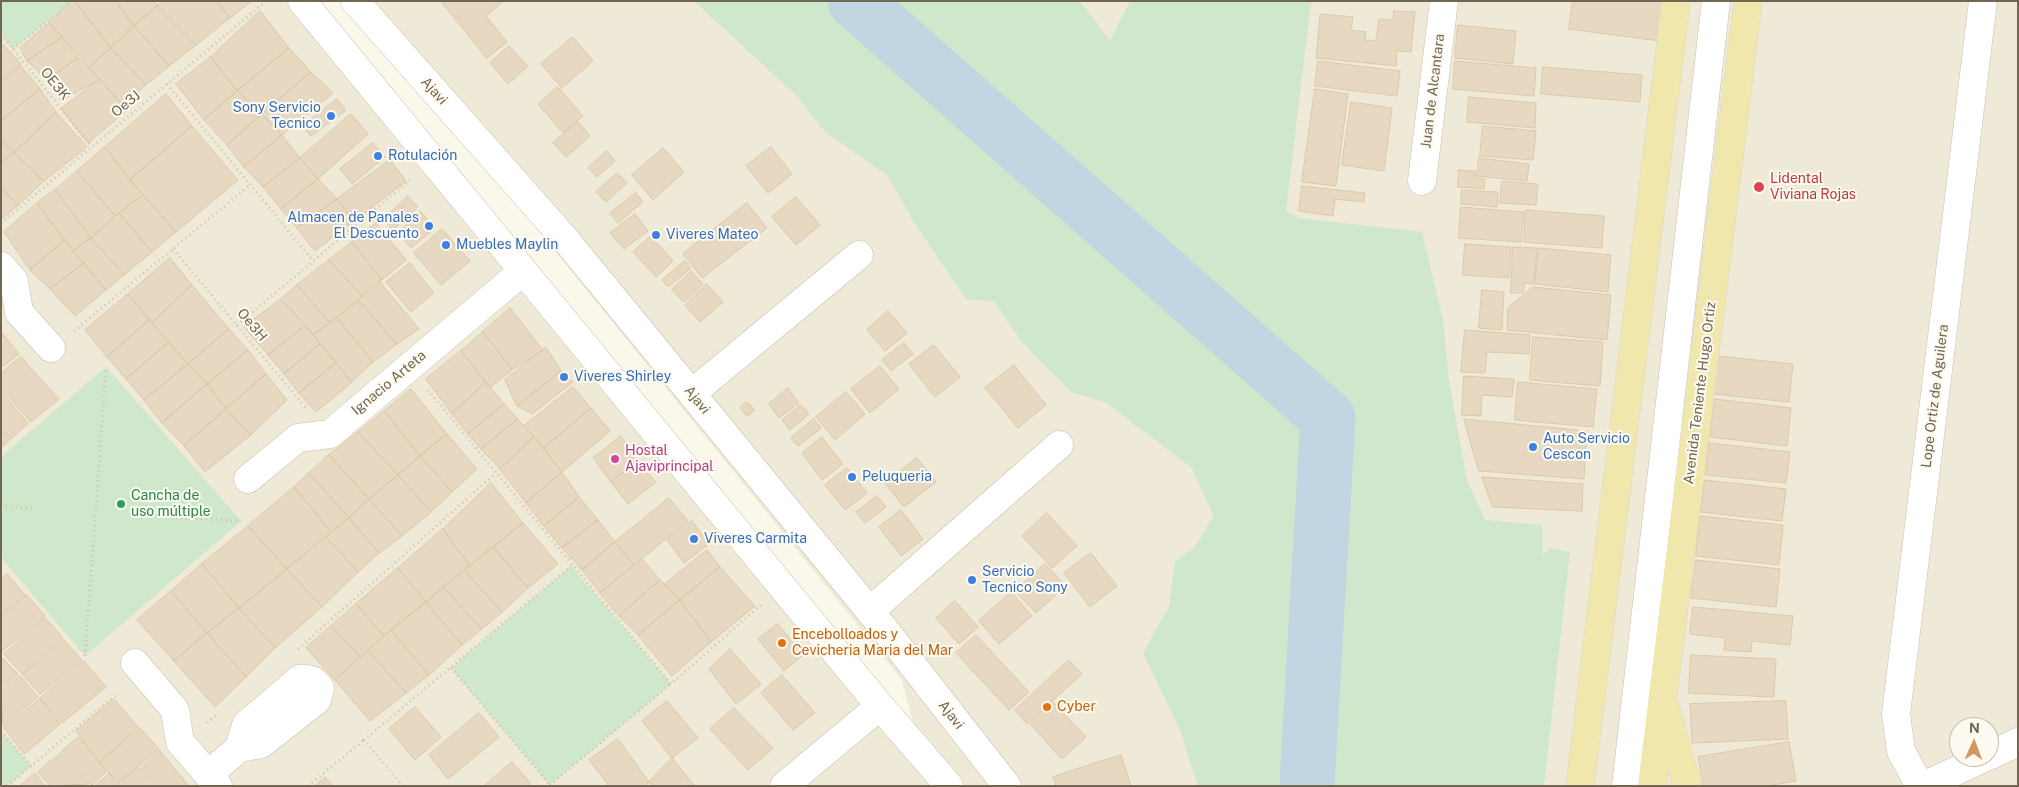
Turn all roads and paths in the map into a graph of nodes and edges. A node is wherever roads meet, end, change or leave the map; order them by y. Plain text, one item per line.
1 (72, 1) edge
2 (302, 1) edge
3 (355, 1) edge
4 (1444, 1) edge
5 (1676, 1) edge
6 (1716, 1) edge
7 (1748, 1) edge
8 (1983, 1) edge
9 (266, 2) edge
10 (1, 34) edge
11 (13, 49) junction
12 (167, 84) junction
13 (92, 147) junction
14 (411, 179) dead end
15 (1422, 181) dead end
16 (250, 185) junction
17 (1, 223) edge
18 (173, 249) junction
19 (859, 255) dead end
20 (313, 261) junction
21 (1, 266) edge
22 (523, 271) junction
23 (237, 325) junction
24 (74, 331) dead end
25 (51, 348) dead end
26 (106, 367) dead end
27 (424, 385) dead end
28 (692, 393) junction
29 (313, 415) dead end
30 (1059, 445) dead end
31 (496, 473) junction
32 (248, 479) dead end
33 (1, 506) edge
34 (36, 509) dead end
35 (151, 516) dead end
36 (241, 522) dead end
37 (571, 566) junction
38 (764, 603) dead end
39 (870, 611) junction
40 (293, 653) dead end
41 (85, 656) dead end
42 (134, 663) dead end
43 (451, 668) junction
44 (671, 684) junction
45 (117, 694) dead end
46 (1662, 697) junction
47 (880, 706) junction
48 (224, 709) dead end
49 (201, 728) dead end
50 (1, 731) edge
51 (364, 740) junction
52 (2018, 742) edge
53 (239, 748) dead end
54 (1999, 751) edge
55 (31, 766) junction
56 (1963, 767) edge
57 (213, 780) edge
58 (550, 785) edge
59 (7, 786) edge
60 (308, 786) edge
61 (403, 786) edge
62 (784, 786) edge
63 (949, 786) edge
64 (1007, 786) edge
65 (1580, 786) edge
66 (1626, 786) edge
67 (1652, 786) edge
68 (1688, 786) edge
69 (1922, 786) edge

1 - 11 path
2 - 22 street
3 - 28 street, Ajavi
4 - 15 street, Juan de Alcantara
5 - 65 main road
6 - 66 street
7 - 46 main road, Avenida Teniente Hugo Ortiz
8 - 69 street, Lope Ortiz de Aguilera
9 - 12 path, Oe3J
10 - 11 path, OE3K
11 - 13 path, OE3K
12 - 13 path, Oe3J
12 - 16 path
13 - 17 path, Oe3J
14 - 20 path
16 - 18 path
16 - 20 path
18 - 23 path, Oe3H
18 - 24 path
19 - 28 street
20 - 23 path
21 - 25 street
22 - 32 street, Ignacio Arteta
22 - 47 street
23 - 29 path, Oe3H
26 - 41 path
27 - 31 path
28 - 39 street, Ajavi
30 - 39 street
31 - 37 path
31 - 40 path
33 - 34 path
35 - 36 path
37 - 43 path
37 - 44 path
38 - 44 path
39 - 64 street, Ajavi
42 - 57 street
43 - 51 path
43 - 58 path
44 - 58 path
45 - 55 path
46 - 67 main road, Avenida Teniente Hugo Ortiz
46 - 68 main road
47 - 62 street
47 - 63 street
48 - 49 path
50 - 55 path
51 - 60 path
51 - 61 path
52 - 54 street
53 - 57 street
55 - 59 path
56 - 69 street

